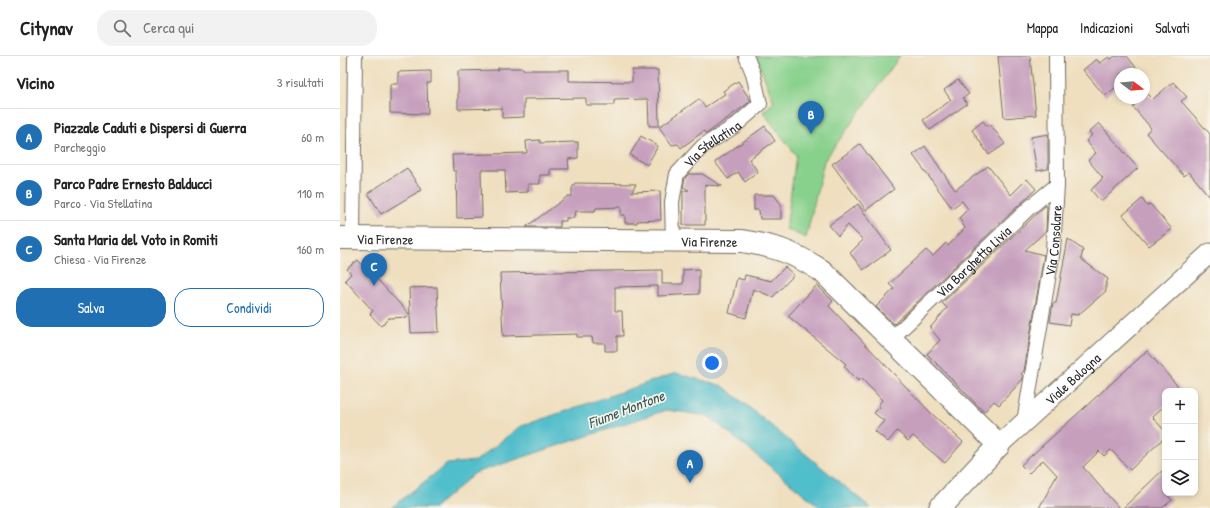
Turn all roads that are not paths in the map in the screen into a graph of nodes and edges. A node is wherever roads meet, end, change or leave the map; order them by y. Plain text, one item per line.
1 (355, 56) edge
2 (746, 56) edge
3 (1056, 56) edge
4 (1057, 185) junction
5 (347, 238) edge
6 (673, 241) junction
7 (1210, 253) edge
8 (891, 339) junction
9 (1024, 422) junction
10 (999, 445) junction
11 (947, 500) edge

1 - 5 street
2 - 6 street, Via Stellatina
3 - 4 street, Via Consolare
4 - 8 street, Via Borghetto Livia
4 - 9 street, Via Consolare
5 - 6 main road, Via Firenze
6 - 8 main road, Via Firenze
7 - 9 main road, Viale Bologna
8 - 10 main road, Via Firenze
9 - 10 main road, Viale Bologna
10 - 11 main road, Viale Bologna

